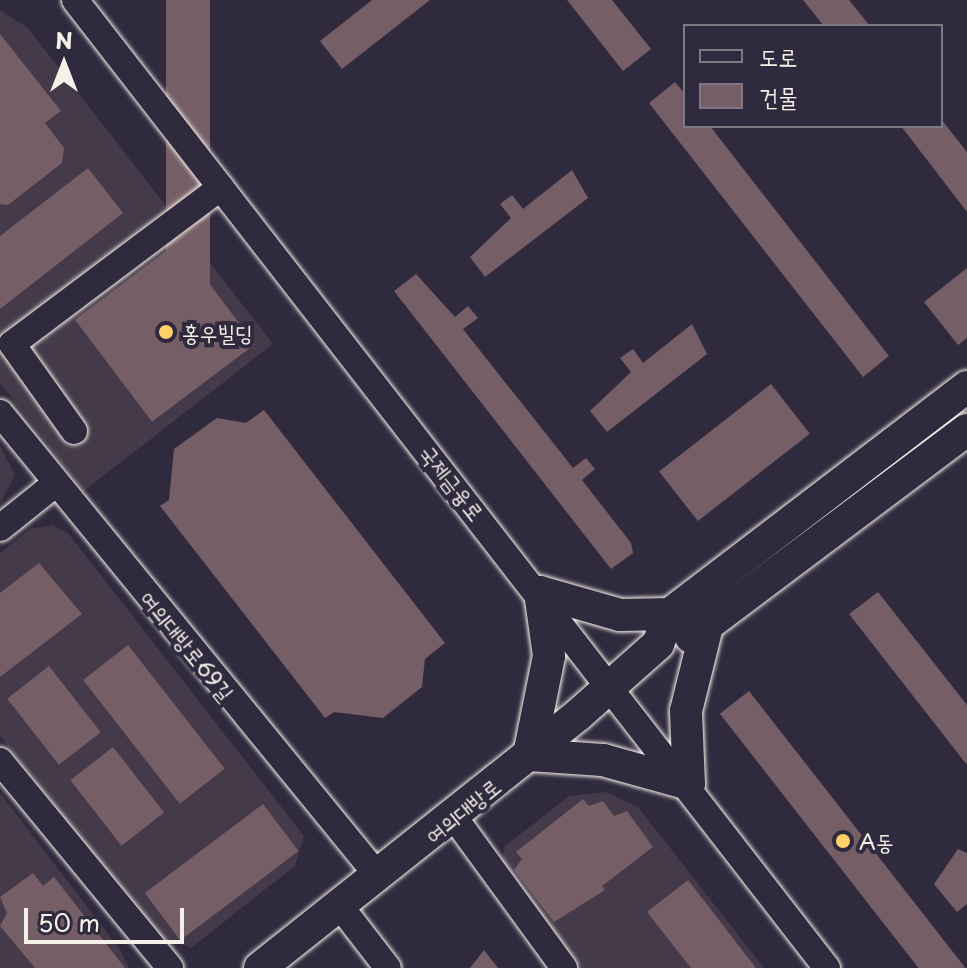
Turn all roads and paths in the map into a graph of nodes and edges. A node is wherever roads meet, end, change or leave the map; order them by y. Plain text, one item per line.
1 (72, 2) edge
2 (221, 187) junction
3 (967, 387) edge
4 (0, 413) edge
5 (967, 430) edge
6 (74, 431) dead end
7 (55, 484) junction
8 (0, 528) edge
9 (540, 592) junction
10 (670, 614) junction
11 (707, 626) junction
12 (658, 644) junction
13 (612, 684) junction
14 (529, 755) junction
15 (0, 761) edge
16 (689, 784) junction
17 (454, 817) junction
18 (378, 876) junction
19 (340, 906) junction
20 (170, 968) edge
21 (260, 968) edge
22 (388, 968) edge
23 (564, 968) edge
24 (827, 968) edge

1 - 2 street, 국제금융로
2 - 6 street
2 - 9 street, 국제금융로
3 - 10 main road
4 - 7 street, 여의대방로69길
5 - 11 main road, 여의대방로
7 - 8 street
7 - 18 street, 여의대방로69길
9 - 10 main road
9 - 13 street, 국제금융로
9 - 14 main road
10 - 12 main road, 여의대방로
11 - 12 main road, 여의대방로
11 - 16 main road
12 - 13 main road, 여의대방로
13 - 14 main road, 여의대방로
13 - 16 street, 국제금융로
14 - 16 main road
14 - 17 main road, 여의대방로
15 - 20 street
16 - 24 street, 국제금융로
17 - 18 main road, 여의대방로
17 - 23 street
18 - 19 main road, 여의대방로
19 - 21 main road, 여의대방로
19 - 22 street

